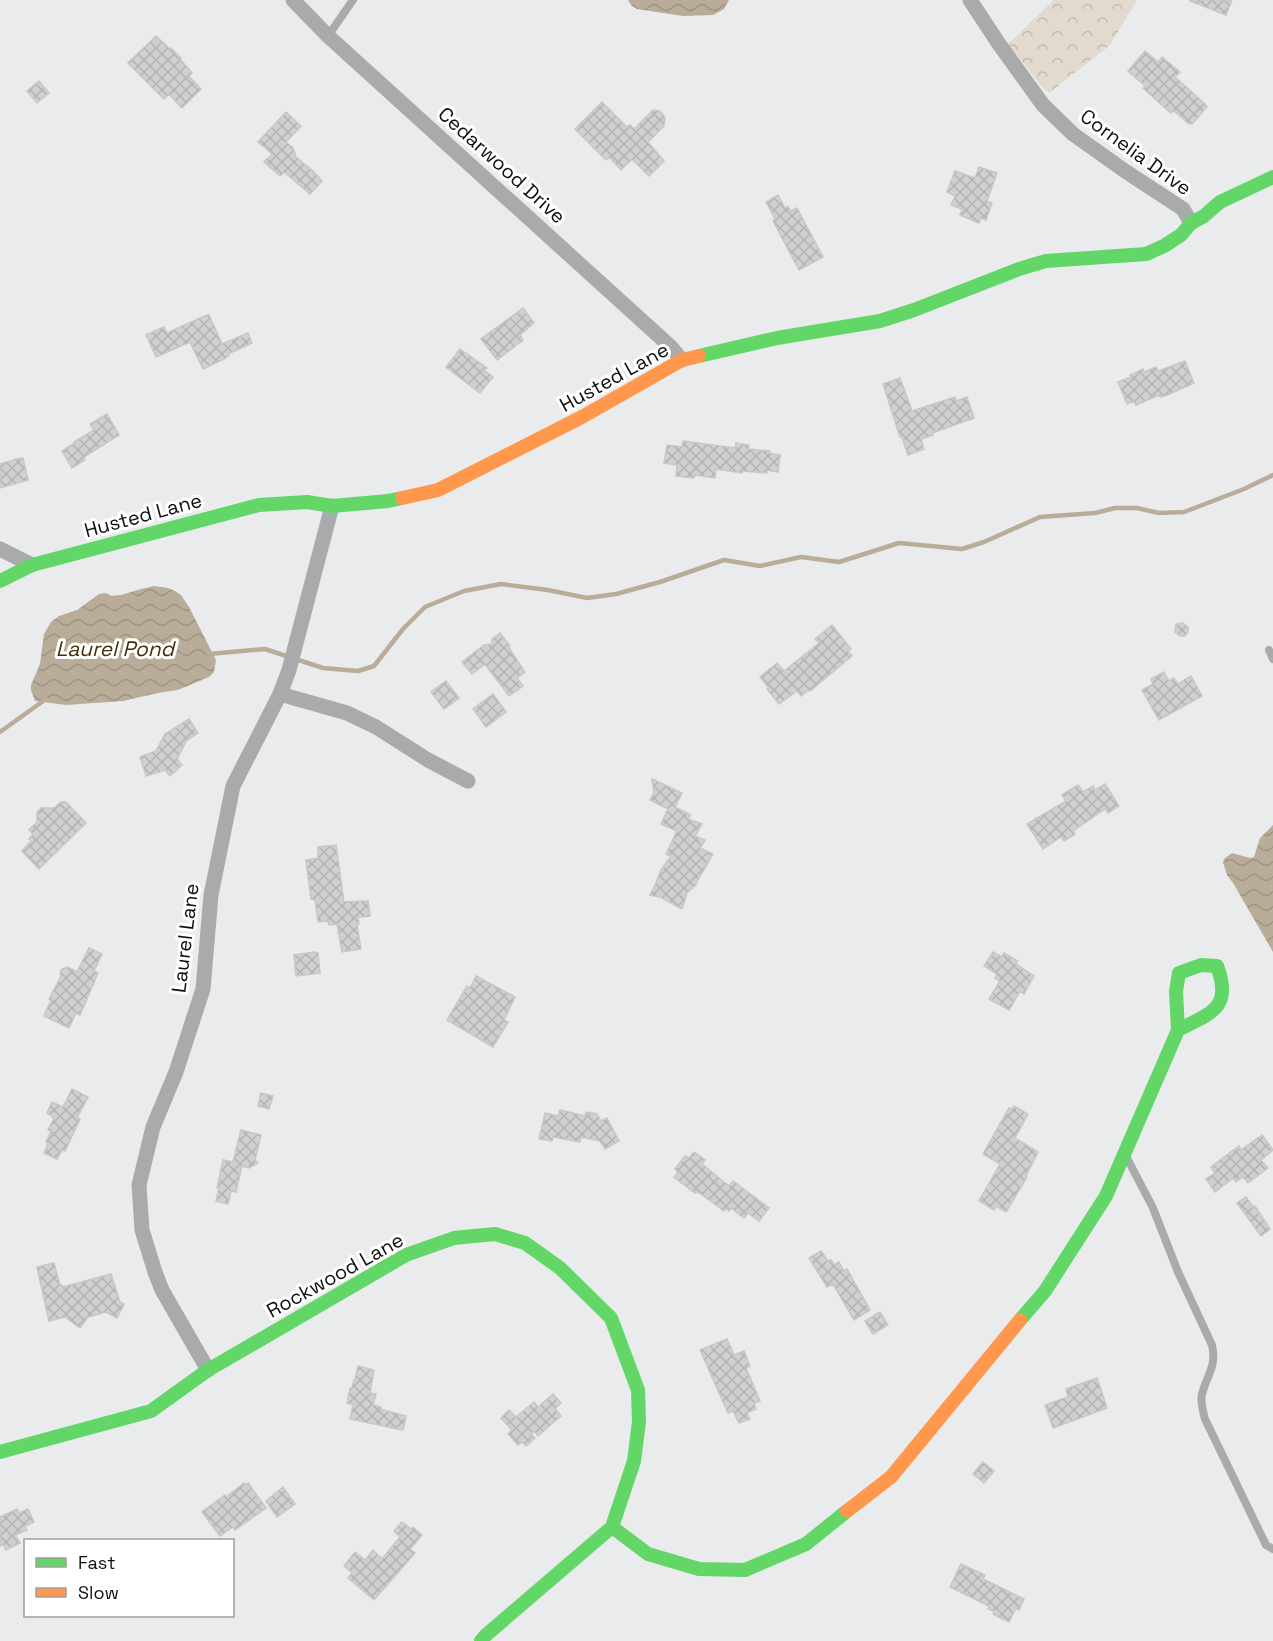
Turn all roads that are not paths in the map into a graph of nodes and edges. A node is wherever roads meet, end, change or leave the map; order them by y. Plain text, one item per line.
1 (293, 0) edge
2 (353, 0) edge
3 (970, 0) edge
4 (328, 36) junction
5 (1273, 177) edge
6 (1191, 223) junction
7 (682, 360) junction
8 (333, 506) junction
9 (0, 549) edge
10 (32, 565) junction
11 (0, 581) edge
12 (1269, 650) dead end
13 (1273, 659) edge
14 (280, 694) junction
15 (468, 781) dead end
16 (1178, 1030) junction
17 (1124, 1153) junction
18 (208, 1370) junction
19 (0, 1452) edge
20 (612, 1527) junction
21 (1273, 1549) edge
22 (482, 1641) edge

1 - 4 street, Cedarwood Drive
2 - 4 lane
3 - 6 street, Cornelia Drive
4 - 7 street, Cedarwood Drive
5 - 6 street, Husted Lane
6 - 7 street, Husted Lane
7 - 8 street, Husted Lane
8 - 10 street, Husted Lane
8 - 14 street, Laurel Lane
9 - 10 street
10 - 11 street, Husted Lane
12 - 13 lane
14 - 15 street
14 - 18 street, Laurel Lane
16 - 16 street
16 - 17 street
17 - 20 street
17 - 21 lane
18 - 19 street, Rockwood Lane
18 - 20 street, Rockwood Lane
20 - 22 street

